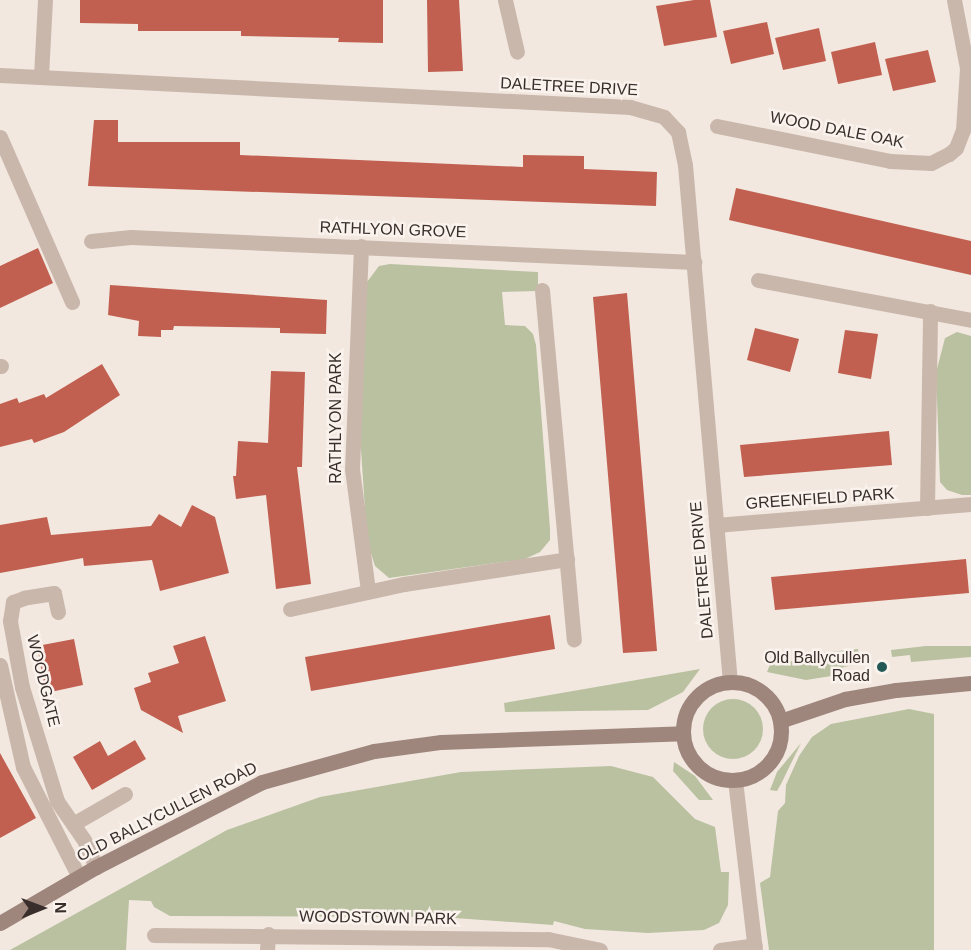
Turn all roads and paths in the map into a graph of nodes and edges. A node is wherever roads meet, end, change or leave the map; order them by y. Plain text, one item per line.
1 (45, 0) edge
2 (505, 0) edge
3 (954, 0) edge
4 (518, 52) dead end
5 (0, 75) edge
6 (41, 76) junction
7 (717, 126) dead end
8 (0, 137) edge
9 (91, 241) dead end
10 (361, 246) junction
11 (694, 262) junction
12 (758, 280) dead end
13 (542, 290) dead end
14 (72, 302) dead end
15 (930, 311) junction
16 (971, 320) edge
17 (971, 504) edge
18 (927, 508) junction
19 (716, 525) junction
20 (567, 559) junction
21 (368, 590) junction
22 (290, 609) dead end
23 (58, 612) dead end
24 (574, 640) dead end
25 (0, 665) edge
26 (730, 682) junction
27 (971, 683) edge
28 (780, 721) junction
29 (683, 734) junction
30 (735, 780) junction
31 (125, 794) dead end
32 (73, 824) junction
33 (96, 867) junction
34 (79, 877) junction
35 (0, 923) edge
36 (154, 935) dead end
37 (268, 942) edge
38 (755, 948) edge
39 (600, 950) edge
40 (720, 950) edge

1 - 6 street
2 - 4 street
3 - 7 street, WOOD DALE OAK
5 - 6 street, DALETREE DRIVE
6 - 11 street, DALETREE DRIVE
8 - 14 street
9 - 10 street, RATHLYON GROVE
10 - 11 street, RATHLYON GROVE
10 - 21 street, RATHLYON PARK
11 - 19 street, DALETREE DRIVE
12 - 15 street
13 - 20 street
15 - 16 street
15 - 18 street
17 - 18 street, GREENFIELD PARK
18 - 19 street, GREENFIELD PARK
19 - 26 street, DALETREE DRIVE
20 - 21 street
20 - 24 street
21 - 22 street
23 - 32 street, WOODGATE
25 - 34 street
26 - 28 street
26 - 29 street
27 - 28 street
28 - 30 street
29 - 30 street
29 - 33 street, OLD BALLYCULLEN ROAD
30 - 38 street
31 - 32 street
32 - 33 street, WOODGATE
33 - 34 street, OLD BALLYCULLEN ROAD
34 - 35 street, OLD BALLYCULLEN ROAD
36 - 37 street, WOODSTOWN PARK
37 - 39 street, WOODSTOWN PARK
38 - 40 street

